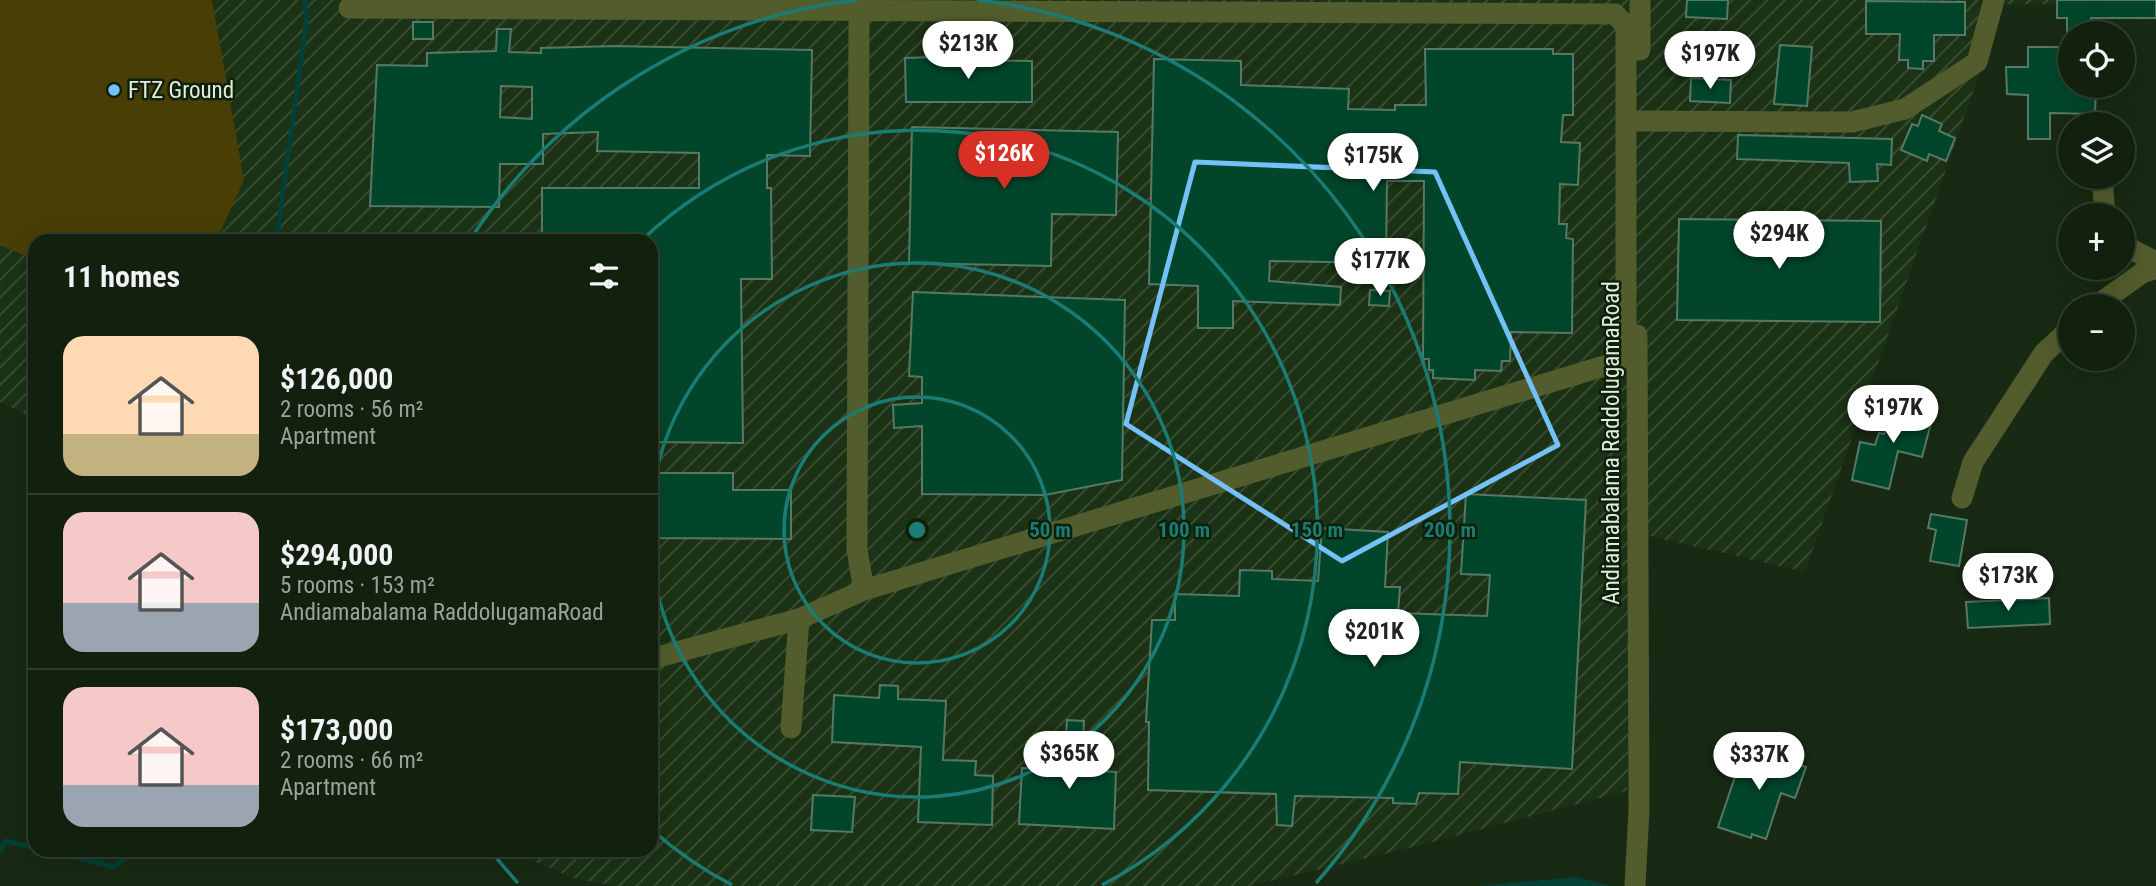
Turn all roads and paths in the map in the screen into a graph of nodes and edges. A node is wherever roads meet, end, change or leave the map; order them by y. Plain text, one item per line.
1 (1640, 0) edge
2 (1994, 0) edge
3 (859, 7) edge
4 (349, 8) dead end
5 (1639, 121) junction
6 (2135, 251) edge
7 (2156, 262) edge
8 (2156, 268) edge
9 (2113, 294) edge
10 (2058, 340) edge
11 (1962, 498) dead end
12 (864, 590) junction
13 (799, 619) junction
14 (658, 657) edge
15 (791, 728) dead end
16 (1635, 886) edge

1 - 5 street, Andiamabalama RaddolugamaRoad
2 - 5 street
3 - 4 street
3 - 12 street
3 - 12 street
5 - 16 street, Andiamabalama RaddolugamaRoad
6 - 7 street
8 - 9 street
10 - 11 street
12 - 13 street
13 - 14 street
13 - 15 street

